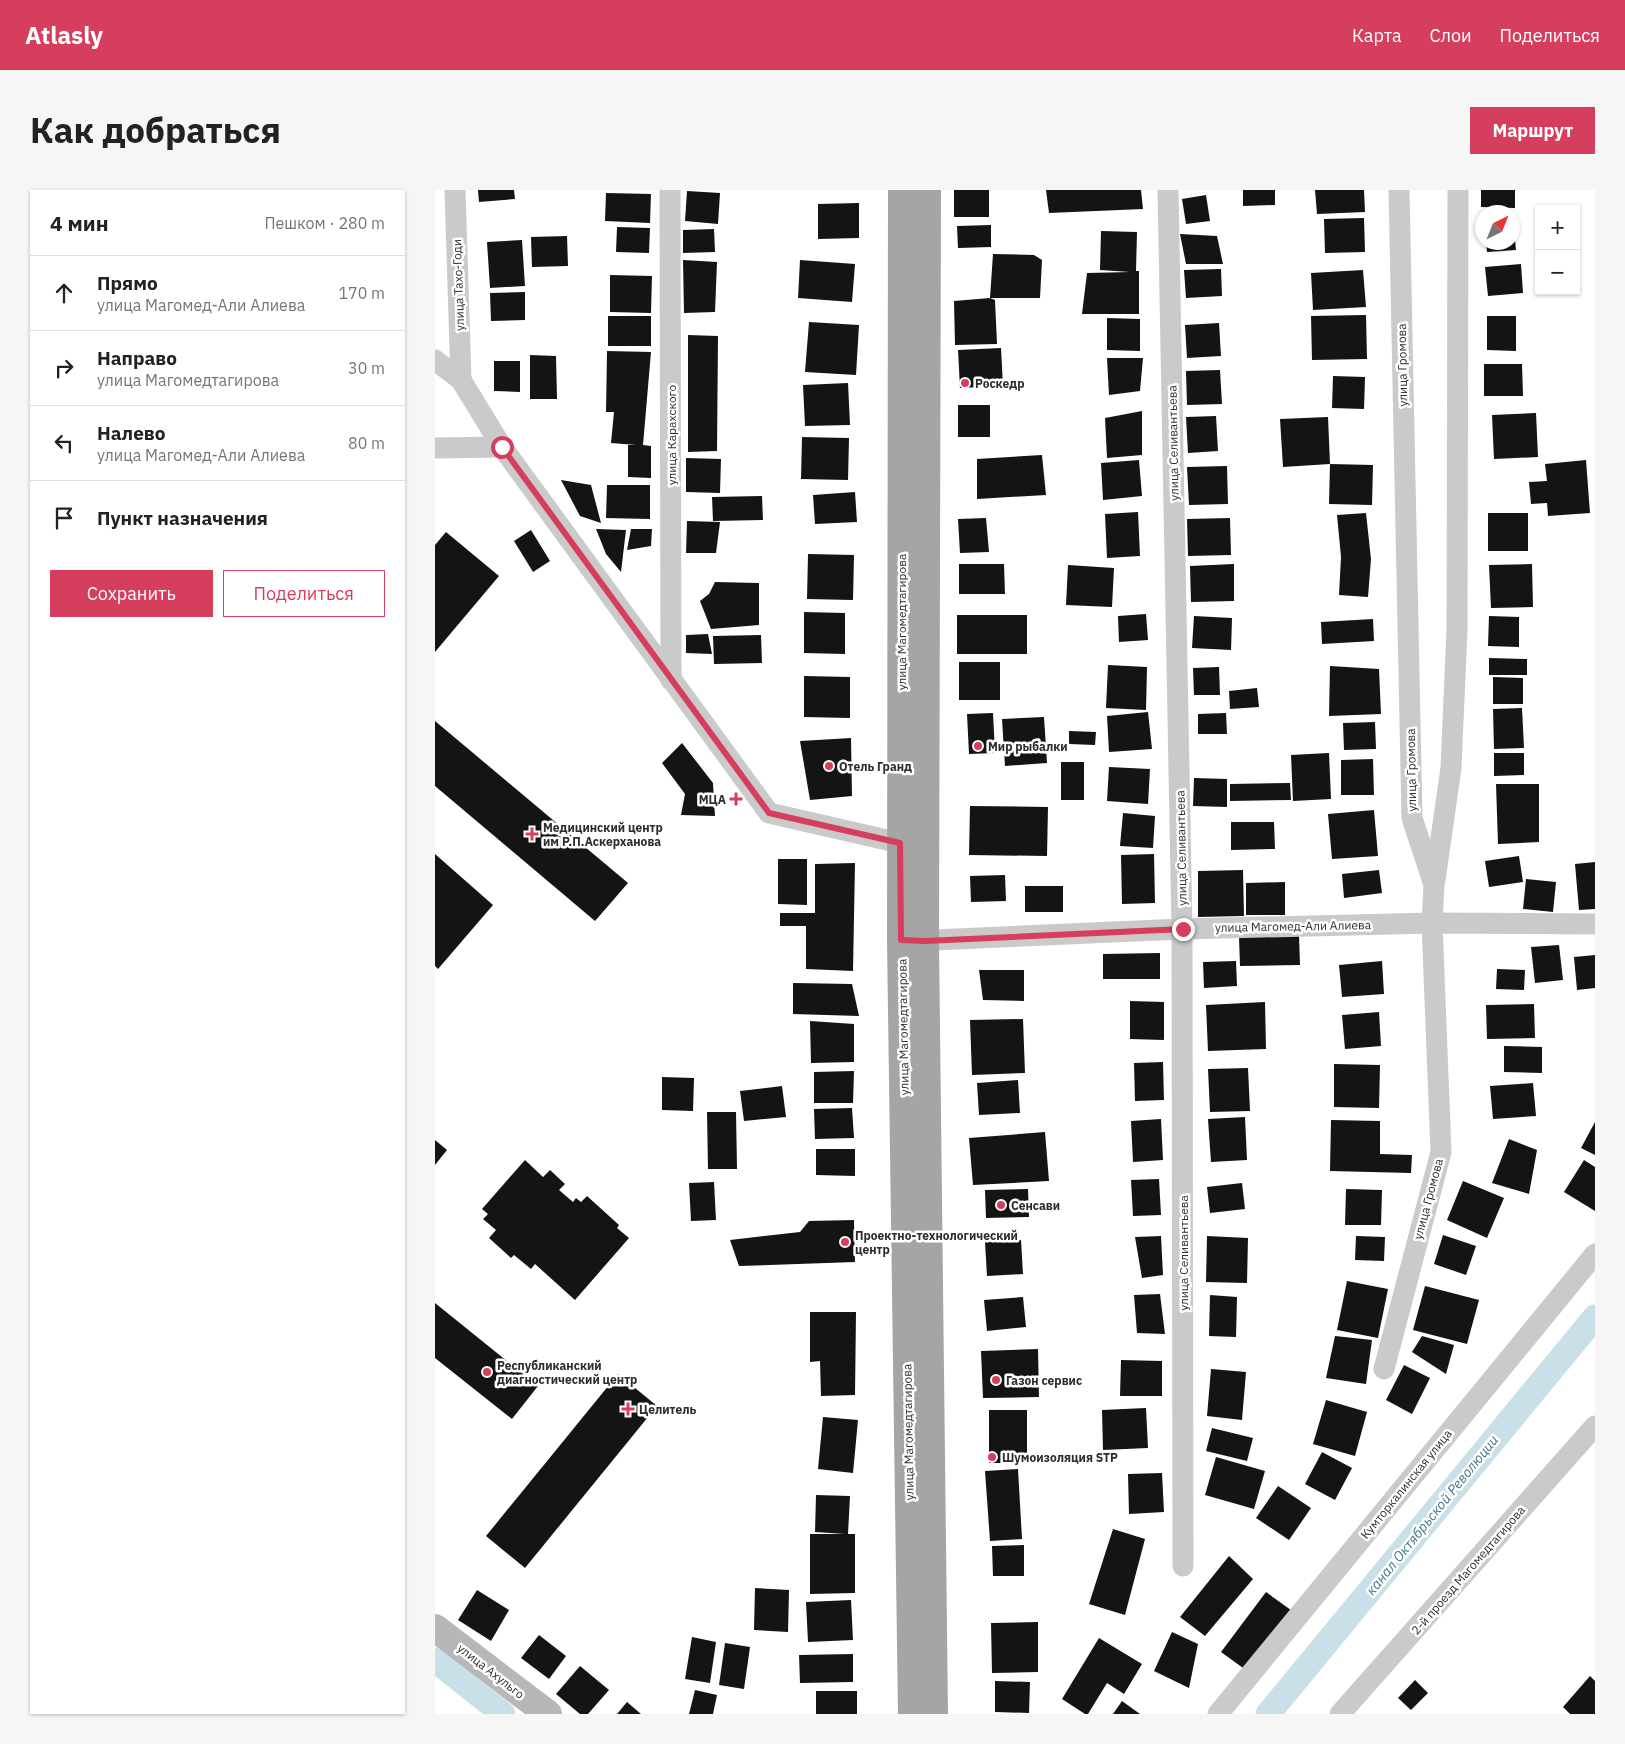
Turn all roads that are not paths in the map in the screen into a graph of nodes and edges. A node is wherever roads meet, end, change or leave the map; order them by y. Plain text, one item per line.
1 (455, 190) edge
2 (670, 190) edge
3 (902, 190) edge
4 (927, 190) edge
5 (1168, 190) edge
6 (1399, 190) edge
7 (1457, 190) edge
8 (435, 360) edge
9 (461, 380) junction
10 (502, 447) junction
11 (435, 448) edge
12 (671, 680) junction
13 (900, 843) junction
14 (927, 844) junction
15 (1434, 885) junction
16 (1432, 923) junction
17 (1595, 924) edge
18 (1183, 929) junction
19 (913, 941) junction
20 (1595, 1254) edge
21 (1383, 1369) dead end
22 (1595, 1426) edge
23 (1183, 1566) dead end
24 (435, 1628) edge
25 (548, 1714) edge
26 (912, 1714) edge
27 (934, 1714) edge
28 (1218, 1714) edge
29 (1340, 1714) edge

1 - 9 street, улица Тахо-Годи
2 - 12 street, улица Карахского
3 - 13 main road, улица Магомедтагирова
4 - 14 main road, улица Магомедтагирова
5 - 18 street, улица Селивантьева
6 - 15 street, улица Громова
7 - 15 street
8 - 9 street
9 - 10 street
10 - 11 street
10 - 12 street
12 - 13 street
13 - 14 street
13 - 19 main road, улица Магомедтагирова
14 - 19 main road, улица Магомедтагирова
15 - 16 street, улица Громова
16 - 17 street, улица Магомед-Али Алиева
16 - 18 street, улица Магомед-Али Алиева
16 - 21 street, улица Громова
18 - 19 street, улица Магомед-Али Алиева
18 - 23 street, улица Селивантьева
19 - 26 main road, улица Магомедтагирова
19 - 27 main road, улица Магомедтагирова
20 - 28 street, Кумторкалинская улица
22 - 29 street, 2-й проезд Магомедтагирова
24 - 25 main road, улица Ахульго

